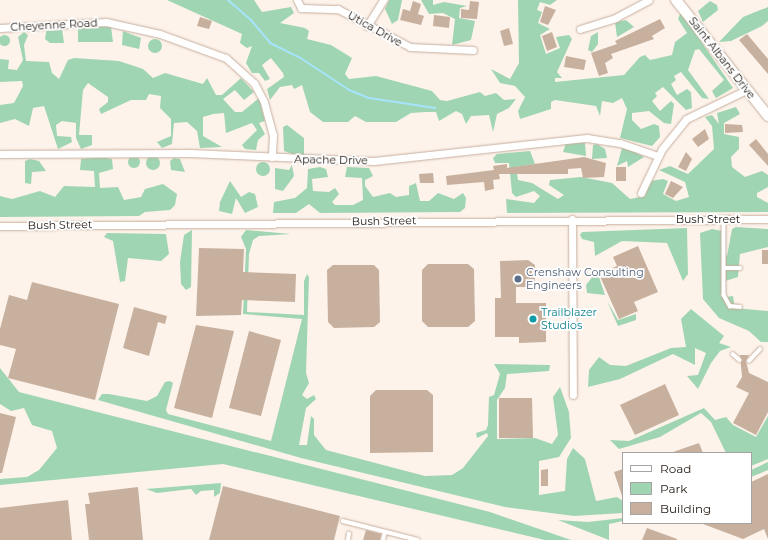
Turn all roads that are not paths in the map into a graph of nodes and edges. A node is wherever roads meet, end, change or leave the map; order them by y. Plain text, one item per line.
1 (297, 0) edge
2 (383, 0) edge
3 (649, 0) edge
4 (676, 0) edge
5 (367, 26) junction
6 (0, 28) edge
7 (580, 30) dead end
8 (473, 50) dead end
9 (746, 90) junction
10 (768, 116) edge
11 (0, 154) edge
12 (658, 156) junction
13 (272, 157) junction
14 (641, 193) dead end
15 (572, 219) junction
16 (724, 219) junction
17 (768, 219) edge
18 (0, 226) edge
19 (724, 268) junction
20 (740, 268) dead end
21 (740, 307) dead end
22 (760, 349) dead end
23 (733, 354) dead end
24 (740, 360) dead end
25 (749, 361) dead end
26 (573, 395) dead end
27 (343, 521) dead end
28 (385, 532) junction
29 (349, 534) dead end
30 (407, 539) edge
31 (348, 540) edge
32 (383, 540) edge
33 (418, 540) edge

1 - 5 street, Utica Drive
2 - 5 street
3 - 7 street
4 - 9 street, Saint Albans Drive
5 - 8 street, Utica Drive
6 - 13 street, Cheyenne Road
9 - 10 street, Saint Albans Drive
9 - 12 street
11 - 13 street, Apache Drive
12 - 13 street, Apache Drive
12 - 14 street
15 - 16 street, Bush Street
15 - 18 street, Bush Street
15 - 26 street
16 - 17 street, Bush Street
16 - 19 lane
19 - 20 lane
19 - 21 lane
22 - 25 lane
23 - 24 lane
27 - 28 lane
28 - 30 lane
28 - 32 lane
29 - 31 lane
30 - 33 lane

